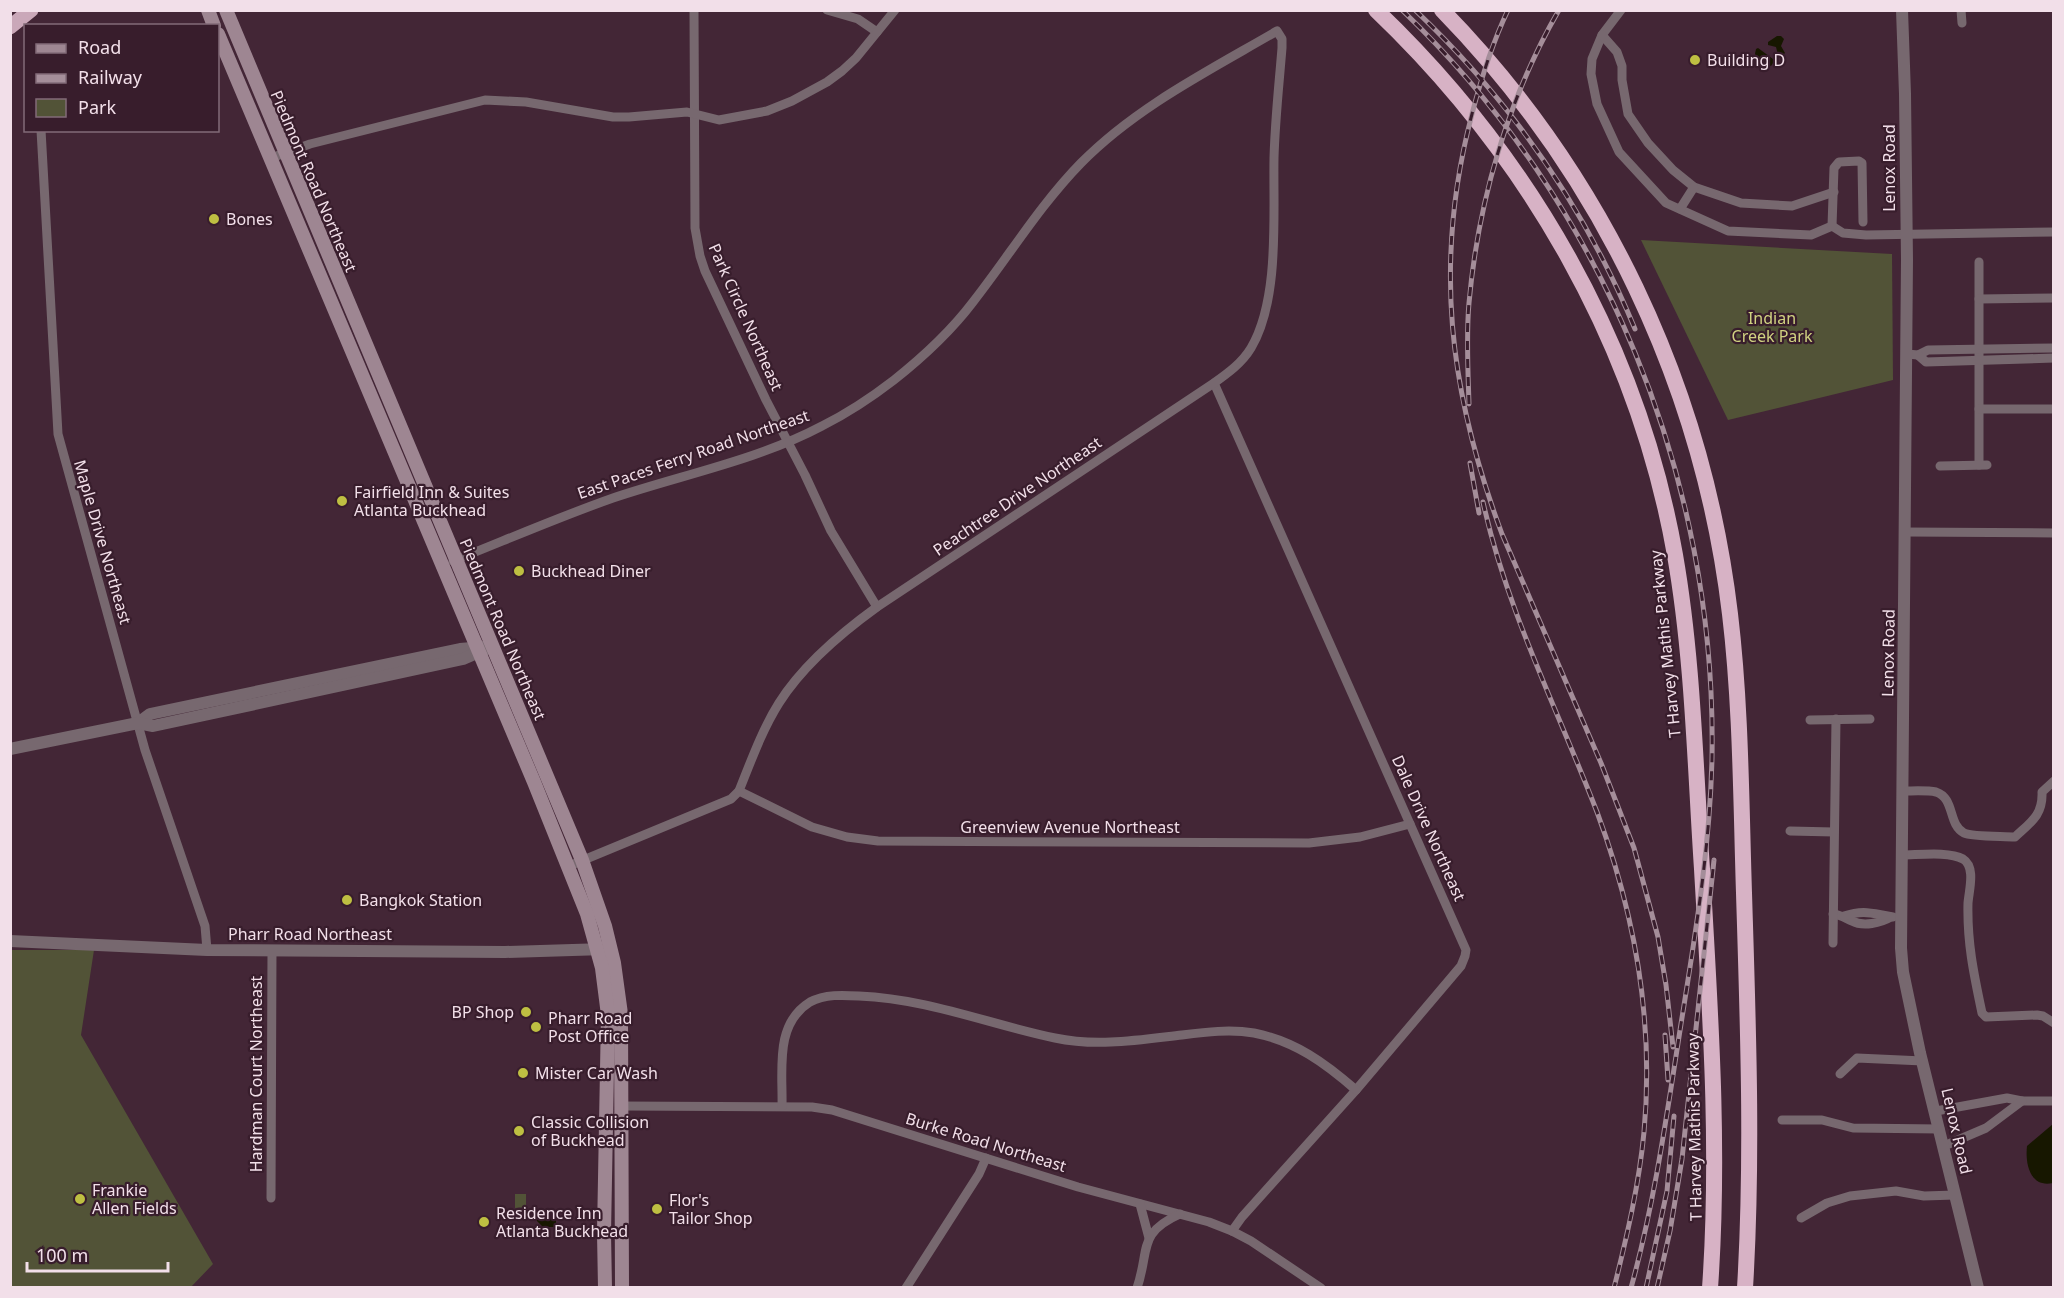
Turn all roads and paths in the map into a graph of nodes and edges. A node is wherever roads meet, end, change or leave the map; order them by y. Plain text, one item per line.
1 (226, 10) edge
2 (694, 10) edge
3 (827, 10) edge
4 (895, 10) edge
5 (1376, 10) edge
6 (1442, 10) edge
7 (1621, 10) edge
8 (1902, 10) edge
9 (1962, 10) edge
10 (29, 17) edge
11 (1962, 23) dead end
12 (10, 27) edge
13 (1277, 31) joint
14 (877, 32) junction
15 (1602, 34) junction
16 (219, 36) edge
17 (694, 112) junction
18 (41, 132) edge
19 (285, 152) junction
20 (271, 158) junction
21 (1695, 187) junction
22 (1834, 192) junction
23 (1680, 209) junction
24 (1863, 222) dead end
25 (1833, 226) junction
26 (2054, 232) edge
27 (1905, 235) junction
28 (1979, 262) dead end
29 (2054, 298) edge
30 (1979, 299) junction
31 (2054, 348) edge
32 (1912, 355) junction
33 (1979, 355) junction
34 (2054, 358) edge
35 (1214, 383) junction
36 (1979, 409) junction
37 (2054, 409) edge
38 (788, 442) junction
39 (1940, 466) dead end
40 (1906, 532) junction
41 (2054, 533) edge
42 (456, 560) junction
43 (442, 565) junction
44 (877, 607) junction
45 (483, 649) junction
46 (1836, 719) junction
47 (1870, 719) dead end
48 (1810, 720) dead end
49 (138, 723) junction
50 (10, 749) edge
51 (2054, 781) edge
52 (738, 790) junction
53 (1903, 791) junction
54 (1410, 824) junction
55 (1790, 831) dead end
56 (1834, 832) junction
57 (1902, 855) junction
58 (582, 861) junction
59 (568, 866) junction
60 (1833, 914) junction
61 (1896, 917) junction
62 (10, 941) edge
63 (1833, 943) dead end
64 (207, 950) junction
65 (272, 950) junction
66 (603, 950) junction
67 (2054, 1023) edge
68 (1923, 1061) junction
69 (1840, 1074) dead end
70 (1356, 1090) junction
71 (1997, 1100) junction
72 (2022, 1101) junction
73 (2054, 1101) edge
74 (622, 1106) junction
75 (782, 1106) junction
76 (1935, 1112) junction
77 (2002, 1116) junction
78 (1782, 1120) dead end
79 (1940, 1129) junction
80 (1944, 1146) junction
81 (986, 1158) junction
82 (1956, 1195) junction
83 (271, 1197) dead end
84 (1140, 1204) junction
85 (1180, 1214) junction
86 (1801, 1218) dead end
87 (1232, 1230) junction
88 (1149, 1238) junction
89 (605, 1287) edge
90 (622, 1287) edge
91 (906, 1287) edge
92 (1137, 1287) edge
93 (1321, 1287) edge
94 (1710, 1287) edge
95 (1745, 1287) edge
96 (1978, 1287) edge

1 - 19 main road, Piedmont Road Northeast
2 - 17 street, Park Circle Northeast
3 - 14 street
4 - 14 street
5 - 94 highway, T Harvey Mathis Parkway
6 - 95 highway
7 - 15 street
8 - 27 street, Lenox Road
9 - 11 street
10 - 12 highway
13 - 35 street, Peachtree Drive Northeast
13 - 38 street, East Paces Ferry Road Northeast
14 - 17 street
15 - 21 street
15 - 23 street
16 - 20 main road, Piedmont Road Northeast
17 - 19 street
17 - 38 street, Park Circle Northeast
18 - 49 street, Maple Drive Northeast
19 - 20 street
19 - 42 main road, Piedmont Road Northeast
20 - 43 main road, Piedmont Road Northeast
21 - 22 street
21 - 23 street
22 - 24 street
22 - 25 street
23 - 25 street
25 - 27 street
26 - 27 street
27 - 32 street, Lenox Road
28 - 30 street
29 - 30 street
30 - 33 street
31 - 33 street
32 - 33 street
32 - 40 street, Lenox Road
33 - 34 street
33 - 36 street
35 - 44 street, Peachtree Drive Northeast
35 - 54 street, Dale Drive Northeast
36 - 37 street
36 - 39 street
38 - 42 street, East Paces Ferry Road Northeast
38 - 44 street, Park Circle Northeast
40 - 41 street
40 - 53 street, Lenox Road
42 - 43 street, East Paces Ferry Road Northeast
42 - 45 main road, Piedmont Road Northeast
43 - 45 main road, Piedmont Road Northeast
44 - 52 street, Peachtree Drive Northeast
45 - 49 street
45 - 58 main road, Piedmont Road Northeast
45 - 59 main road, Piedmont Road Northeast
46 - 47 street
46 - 48 street
46 - 56 street
49 - 50 street
49 - 64 street, Maple Drive Northeast
51 - 53 street
52 - 54 street, Greenview Avenue Northeast
52 - 58 street
53 - 57 street, Lenox Road
54 - 70 street, Dale Drive Northeast
55 - 56 street
56 - 60 street
57 - 61 street, Lenox Road
57 - 67 street
58 - 59 street
58 - 66 main road, Piedmont Road Northeast
59 - 66 main road, Piedmont Road Northeast
60 - 61 street
60 - 63 street
61 - 68 street, Lenox Road
62 - 64 street, Pharr Road Northeast
64 - 65 street, Pharr Road Northeast
65 - 66 street, Pharr Road Northeast
65 - 83 street, Hardman Court Northeast
66 - 74 main road, Piedmont Road Northeast
66 - 89 main road, Piedmont Road Northeast
68 - 69 street
68 - 76 street, Lenox Road
70 - 75 street
70 - 87 street, Dale Drive Northeast
71 - 72 street
71 - 76 street
71 - 77 street
72 - 73 street
72 - 77 street
74 - 75 street, Burke Road Northeast
74 - 90 main road, Piedmont Road Northeast
75 - 81 street, Burke Road Northeast
76 - 79 street, Lenox Road
77 - 80 street
78 - 79 street
79 - 80 street, Lenox Road
80 - 82 street, Lenox Road
81 - 84 street, Burke Road Northeast
81 - 91 street
82 - 86 street
82 - 96 street, Lenox Road
84 - 85 street, Burke Road Northeast
84 - 88 street
85 - 87 street, Burke Road Northeast
85 - 88 street
87 - 93 street, Burke Road Northeast
88 - 92 street

